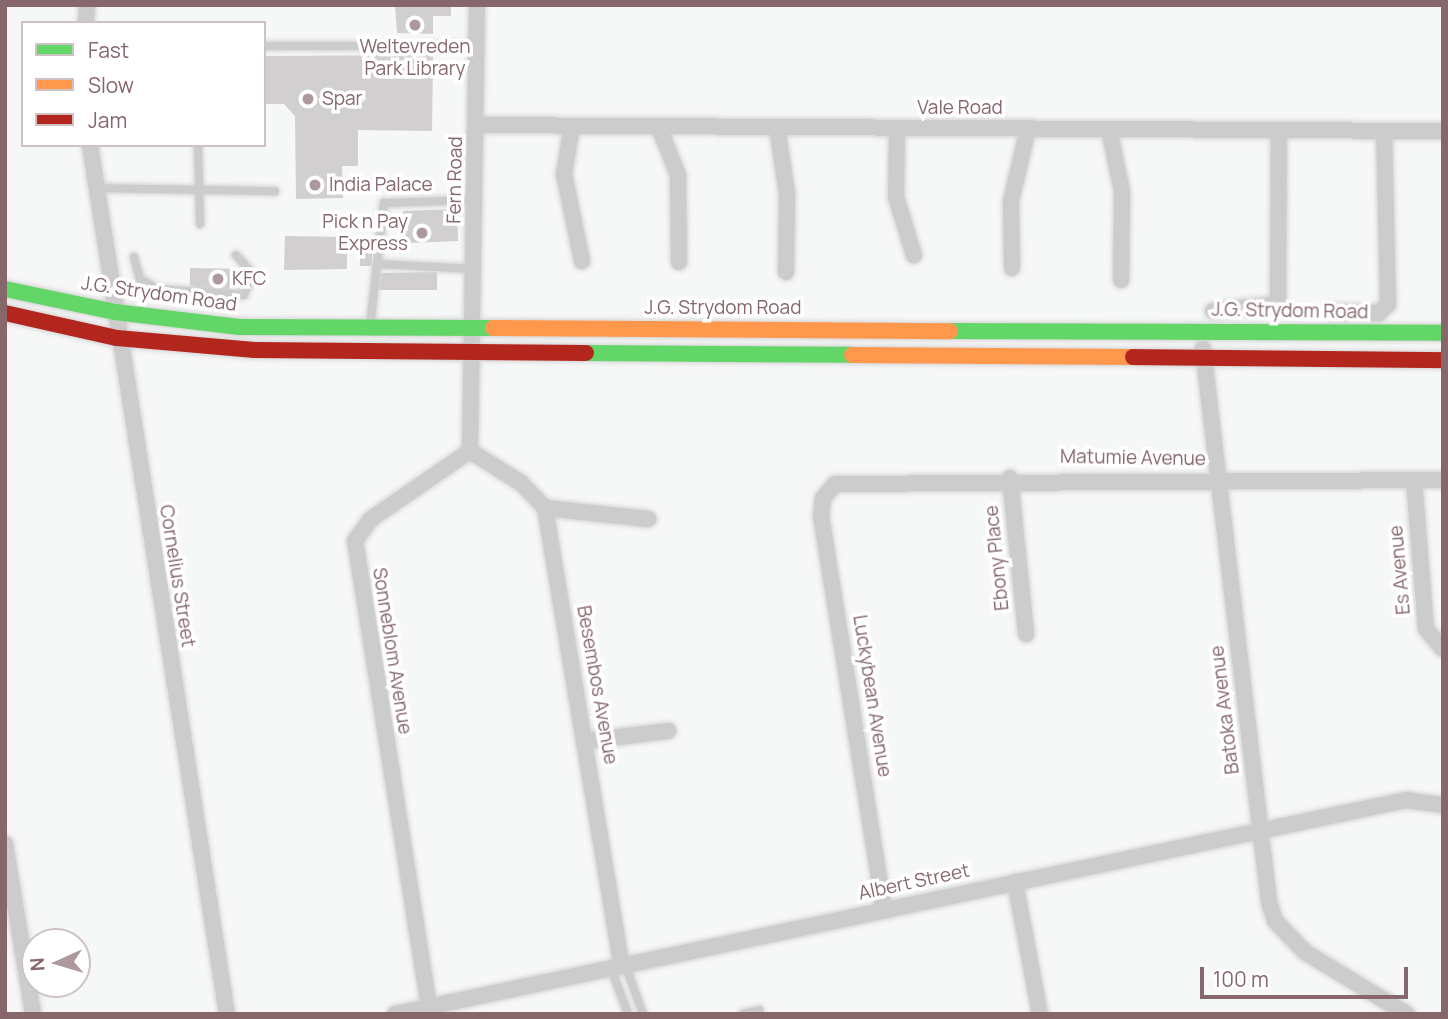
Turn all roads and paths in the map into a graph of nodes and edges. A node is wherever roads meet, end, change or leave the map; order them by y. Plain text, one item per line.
1 (477, 5) edge
2 (266, 46) edge
3 (477, 46) junction
4 (476, 125) junction
5 (572, 126) junction
6 (659, 127) junction
7 (777, 127) junction
8 (897, 129) junction
9 (1028, 129) junction
10 (1109, 129) junction
11 (1279, 130) junction
12 (1384, 131) junction
13 (1443, 131) edge
14 (90, 147) edge
15 (198, 147) edge
16 (96, 187) junction
17 (198, 188) junction
18 (275, 191) dead end
19 (476, 200) junction
20 (200, 224) dead end
21 (236, 255) dead end
22 (914, 256) dead end
23 (134, 257) dead end
24 (582, 261) dead end
25 (679, 262) dead end
26 (377, 264) junction
27 (1012, 268) dead end
28 (475, 269) junction
29 (786, 272) dead end
30 (1121, 280) dead end
31 (5, 289) edge
32 (1213, 311) dead end
33 (115, 312) junction
34 (1330, 312) dead end
35 (5, 313) edge
36 (475, 327) junction
37 (370, 328) junction
38 (1201, 331) junction
39 (1443, 333) edge
40 (117, 338) junction
41 (474, 356) junction
42 (1204, 358) junction
43 (1443, 360) edge
44 (470, 451) junction
45 (1010, 478) junction
46 (1219, 480) junction
47 (1414, 480) junction
48 (1443, 480) edge
49 (827, 491) joint
50 (545, 508) junction
51 (648, 519) dead end
52 (1026, 634) dead end
53 (1443, 649) edge
54 (668, 731) dead end
55 (586, 741) junction
56 (1443, 805) edge
57 (1260, 830) junction
58 (5, 844) edge
59 (1015, 882) junction
60 (884, 909) junction
61 (619, 965) junction
62 (760, 1010) dead end
63 (430, 1011) edge
64 (33, 1014) edge
65 (227, 1014) edge
66 (395, 1014) edge
67 (628, 1014) edge
68 (643, 1014) edge
69 (743, 1014) edge
70 (1040, 1014) edge
71 (1407, 1014) edge

1 - 3 street, Fern Road
2 - 3 lane
3 - 4 street, Fern Road
4 - 5 street, Vale Road
4 - 19 street, Fern Road
5 - 6 street, Vale Road
5 - 24 street
6 - 7 street, Vale Road
6 - 25 street
7 - 8 street, Vale Road
7 - 29 street
8 - 9 street, Vale Road
8 - 22 street
9 - 10 street, Vale Road
9 - 27 street
10 - 11 street, Vale Road
10 - 30 street
11 - 12 street, Vale Road
11 - 32 street
12 - 13 street, Vale Road
12 - 34 street
14 - 16 street, Cornelius Street
15 - 17 lane
16 - 17 lane
16 - 33 street, Cornelius Street
17 - 18 lane
17 - 20 lane
19 - 26 lane
19 - 28 street, Fern Road
21 - 23 lane
26 - 28 lane
26 - 37 lane
28 - 36 street, Fern Road
31 - 33 street, J.G. Strydom Road
33 - 37 street, J.G. Strydom Road
33 - 40 street, Cornelius Street
35 - 40 street
36 - 37 street, J.G. Strydom Road
36 - 38 street, J.G. Strydom Road
36 - 41 street, Fern Road
38 - 39 street, J.G. Strydom Road
38 - 42 street, Batoka Avenue
40 - 41 street
40 - 65 street, Cornelius Street
41 - 42 street
41 - 44 street
42 - 43 street
42 - 46 street, Batoka Avenue
44 - 50 street
44 - 63 street, Sonneblom Avenue
45 - 46 street, Matumie Avenue
45 - 49 street, Matumie Avenue
45 - 52 street, Ebony Place
46 - 47 street, Matumie Avenue
46 - 57 street, Batoka Avenue
47 - 48 street, Matumie Avenue
47 - 53 street, Es Avenue
49 - 60 street, Luckybean Avenue
50 - 51 street
50 - 55 street, Besembos Avenue
54 - 55 street
55 - 61 street, Besembos Avenue
56 - 57 street, Albert Street
57 - 59 street, Albert Street
57 - 71 street, Batoka Avenue
58 - 64 street
59 - 60 street, Albert Street
59 - 70 street
60 - 61 street, Albert Street
61 - 63 street, Albert Street
61 - 67 lane
61 - 68 lane
62 - 69 lane
63 - 66 street, Albert Street

